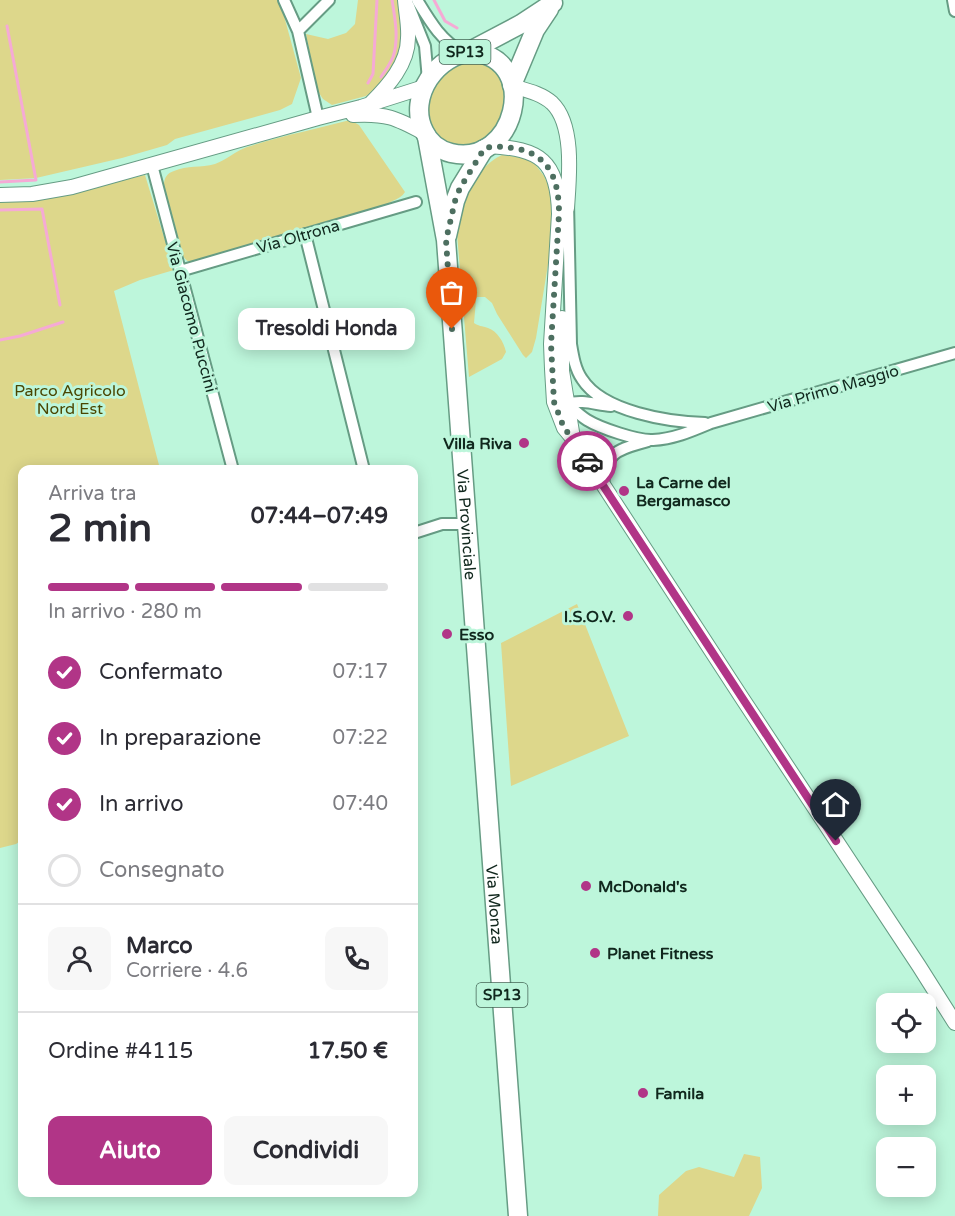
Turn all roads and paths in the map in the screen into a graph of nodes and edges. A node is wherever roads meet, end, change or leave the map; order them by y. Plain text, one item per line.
1 (284, 0) edge
2 (329, 0) edge
3 (406, 0) edge
4 (417, 0) edge
5 (953, 0) edge
6 (554, 2) edge
7 (955, 11) edge
8 (298, 31) junction
9 (466, 52) junction
10 (426, 84) junction
11 (512, 86) junction
12 (369, 104) junction
13 (318, 117) junction
14 (426, 135) junction
15 (486, 148) junction
16 (152, 165) junction
17 (568, 186) junction
18 (0, 195) edge
19 (416, 202) dead end
20 (305, 234) junction
21 (446, 240) junction
22 (180, 271) junction
23 (552, 339) junction
24 (955, 352) edge
25 (567, 404) junction
26 (618, 406) junction
27 (560, 418) junction
28 (711, 423) junction
29 (574, 440) junction
30 (650, 441) junction
31 (232, 465) edge
32 (363, 465) edge
33 (603, 485) junction
34 (467, 524) junction
35 (418, 532) edge
36 (472, 592) joint
37 (920, 966) junction
38 (955, 1008) edge
39 (955, 1023) edge
40 (518, 1216) edge

1 - 8 street
2 - 8 street
3 - 10 street
3 - 12 street
4 - 9 street
5 - 7 street
6 - 9 main road, SP13
6 - 11 main road, SP13
8 - 13 street
9 - 10 main road, SP13
9 - 11 main road, SP13
10 - 12 street
10 - 14 main road, SP13
11 - 15 main road, SP13
11 - 17 street
12 - 13 street
13 - 14 street
13 - 16 street
14 - 15 main road
14 - 21 main road, Via Provinciale / SP13
15 - 21 main road, Via Provinciale / SP13
15 - 23 street
16 - 18 street
16 - 22 street, Via Giacomo Puccini
17 - 25 street
17 - 26 street, Via Primo Maggio
19 - 20 street, Via Oltrona
20 - 22 street, Via Oltrona
20 - 32 street
21 - 34 main road, Via Provinciale / SP13
22 - 31 street, Via Giacomo Puccini
23 - 25 street
23 - 27 street
24 - 28 street, Via Primo Maggio
25 - 26 street, Via Primo Maggio
25 - 27 street
25 - 29 street
25 - 30 street, Via Primo Maggio
26 - 28 street, Via Primo Maggio
27 - 29 street
28 - 30 street, Via Primo Maggio
29 - 33 street
30 - 33 street, Via Primo Maggio
33 - 37 street
34 - 35 street
34 - 36 main road, Via Provinciale / SP13
36 - 40 main road, Via Monza / SP13
37 - 38 street
37 - 39 street

